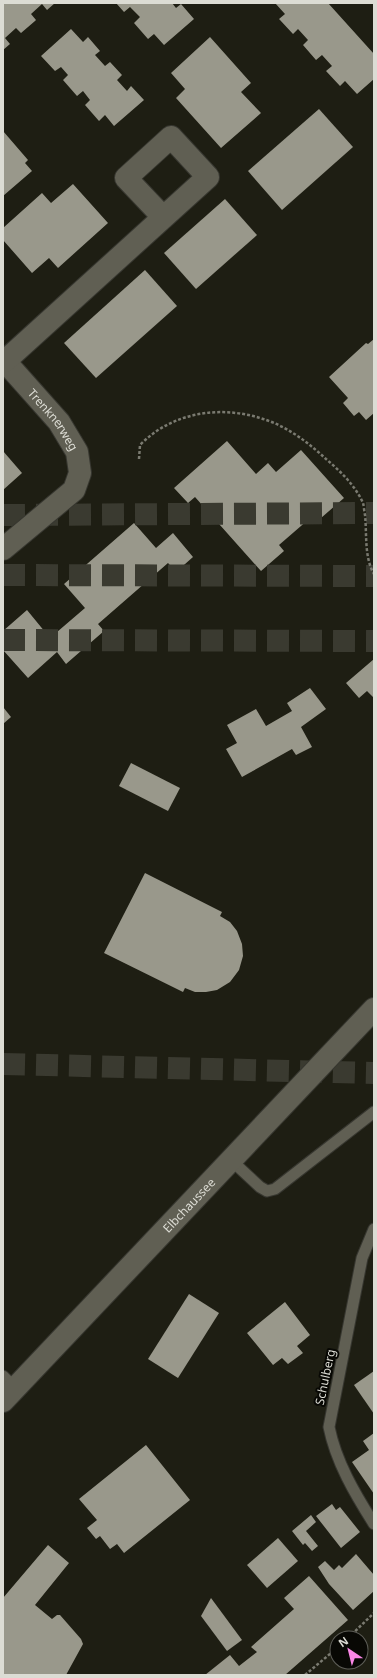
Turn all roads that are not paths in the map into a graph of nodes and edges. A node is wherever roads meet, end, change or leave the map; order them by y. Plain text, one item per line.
1 (163, 217) dead end
2 (4, 360) edge
3 (3, 549) edge
4 (374, 1009) edge
5 (374, 1112) edge
6 (231, 1160) junction
7 (374, 1229) edge
8 (7, 1388) edge
9 (374, 1524) edge

1 - 2 main road, Trenknerweg
2 - 3 main road, Trenknerweg
4 - 6 main road, Elbchaussee
5 - 6 lane
6 - 8 main road, Elbchaussee
7 - 9 lane, Schulberg

